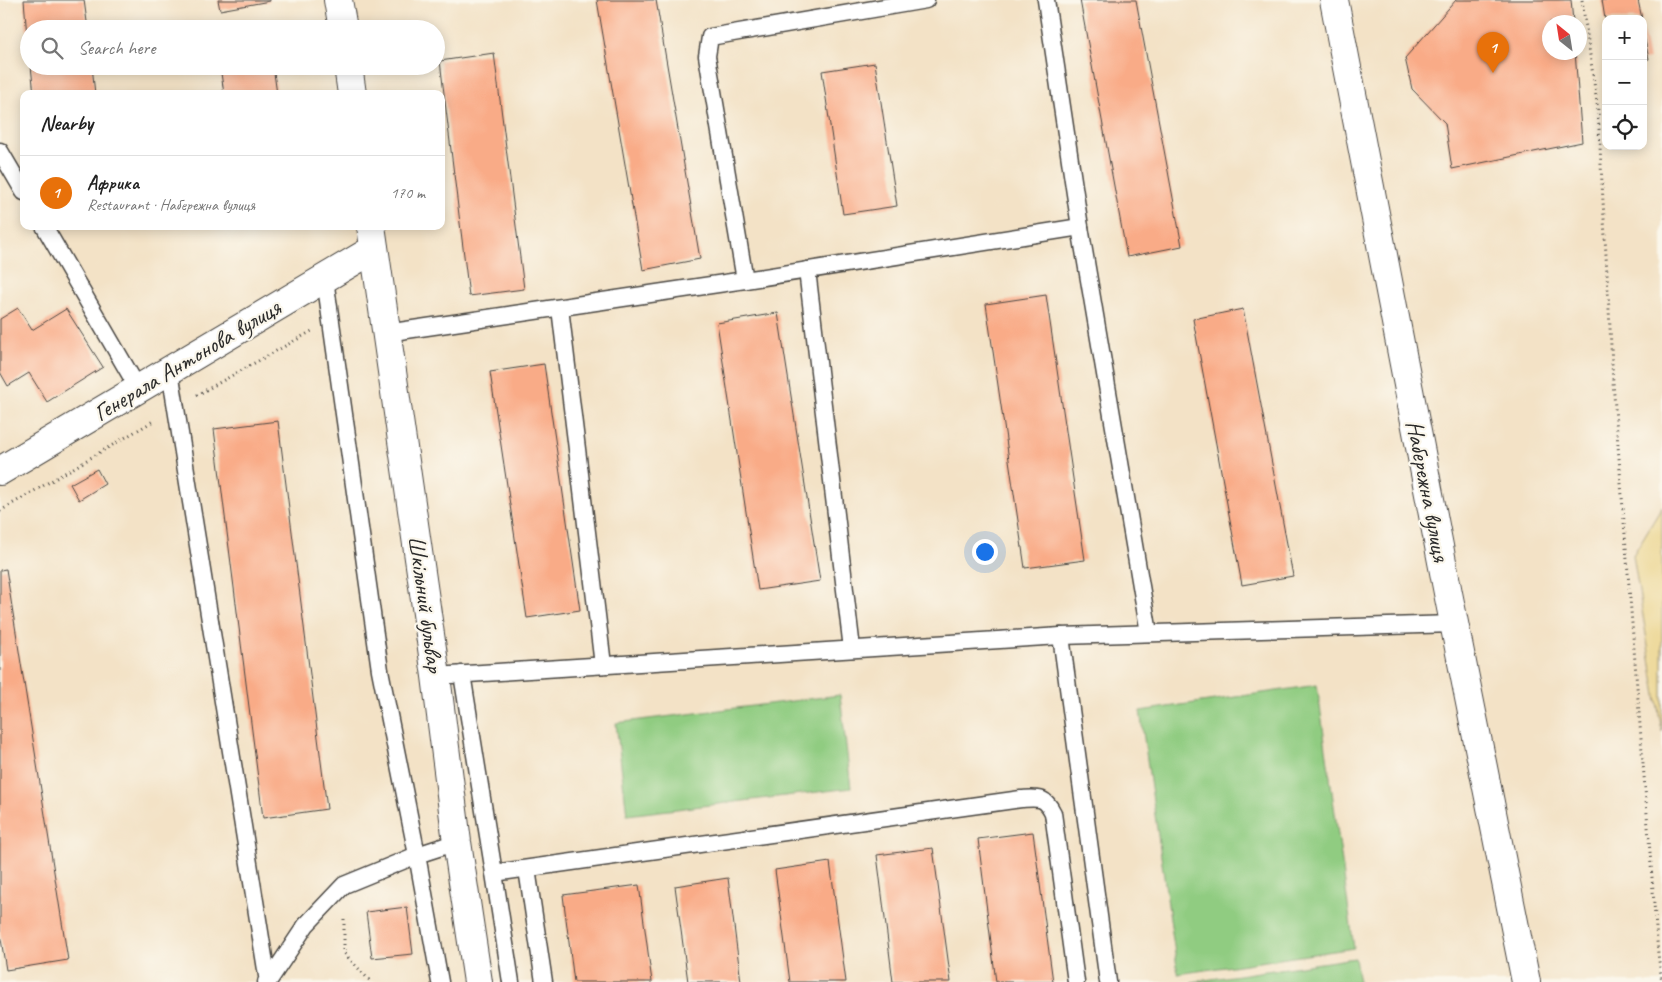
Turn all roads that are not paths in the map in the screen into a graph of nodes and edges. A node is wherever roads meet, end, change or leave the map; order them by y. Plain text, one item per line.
1 (338, 0) edge
2 (926, 0) edge
3 (1046, 0) edge
4 (1334, 0) edge
5 (341, 20) edge
6 (349, 75) edge
7 (351, 90) edge
8 (0, 151) edge
9 (20, 185) edge
10 (1080, 227) junction
11 (46, 230) edge
12 (373, 238) edge
13 (806, 270) junction
14 (324, 279) junction
15 (745, 280) junction
16 (560, 308) junction
17 (386, 333) junction
18 (170, 371) junction
19 (139, 390) junction
20 (0, 471) edge
21 (1454, 624) junction
22 (1149, 633) junction
23 (1061, 636) junction
24 (852, 649) junction
25 (603, 665) junction
26 (449, 675) junction
27 (457, 842) junction
28 (417, 855) junction
29 (527, 869) junction
30 (494, 873) junction
31 (267, 982) edge
32 (440, 982) edge
33 (478, 982) edge
34 (511, 982) edge
35 (544, 982) edge
36 (1076, 982) edge
37 (1108, 982) edge
38 (1526, 982) edge

1 - 5 street
2 - 15 lane
3 - 10 lane
4 - 21 street, Набережна вулиця
6 - 7 street
8 - 9 lane
10 - 13 lane
10 - 22 lane
11 - 19 lane
12 - 14 street, Генерала Антонова вулиця
12 - 17 street, Шкільний бульвар
13 - 15 lane
13 - 24 lane
14 - 18 street, Генерала Антонова вулиця
14 - 28 lane
15 - 16 lane
16 - 17 lane
16 - 25 lane
17 - 26 street, Шкільний бульвар
18 - 19 street, Генерала Антонова вулиця
18 - 31 lane
19 - 20 street, Генерала Антонова вулиця
21 - 22 lane
21 - 38 street, Набережна вулиця
22 - 23 lane
23 - 24 lane
23 - 37 lane
24 - 25 lane
25 - 26 lane
26 - 27 street, Шкільний бульвар
26 - 30 lane
27 - 28 lane
27 - 33 street, Шкільний бульвар
28 - 31 lane
28 - 32 lane
29 - 30 lane
29 - 35 lane
29 - 36 lane
30 - 34 lane

